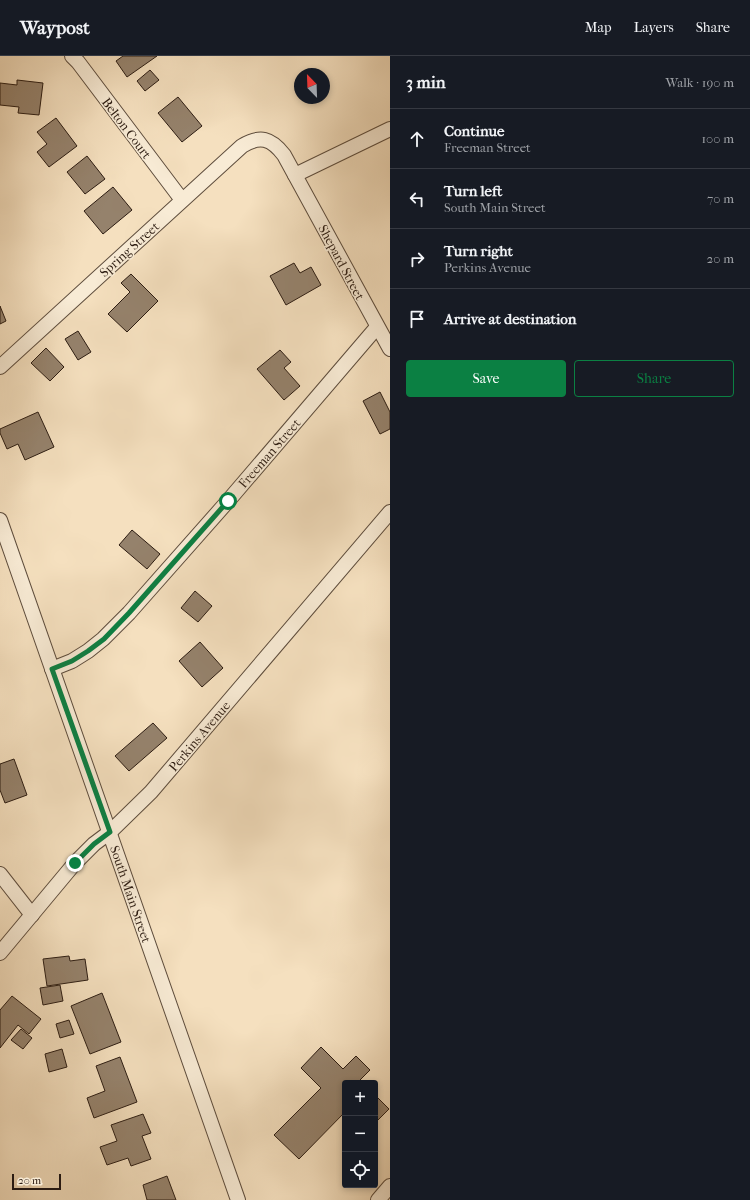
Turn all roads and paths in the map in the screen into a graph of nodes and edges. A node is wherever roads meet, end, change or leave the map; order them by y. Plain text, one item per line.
1 (72, 56) edge
2 (390, 129) edge
3 (262, 139) joint
4 (295, 175) junction
5 (182, 200) junction
6 (377, 327) junction
7 (390, 349) edge
8 (0, 367) edge
9 (390, 512) edge
10 (0, 520) edge
11 (52, 669) junction
12 (110, 832) junction
13 (0, 874) edge
14 (32, 915) junction
15 (0, 953) edge
16 (390, 1186) edge
17 (238, 1200) edge
18 (378, 1200) edge

1 - 5 street, Belton Court
2 - 4 street
3 - 4 street, Shepard Street
3 - 5 street, Spring Street
4 - 6 street, Shepard Street
5 - 8 street, Spring Street
6 - 7 street, Shepard Street
6 - 11 street, Freeman Street
9 - 12 street, Perkins Avenue
10 - 11 street, South Main Street
11 - 12 street, South Main Street
12 - 14 street, Perkins Avenue
12 - 17 street, South Main Street
13 - 14 street
14 - 15 street, Perkins Avenue
16 - 18 street

